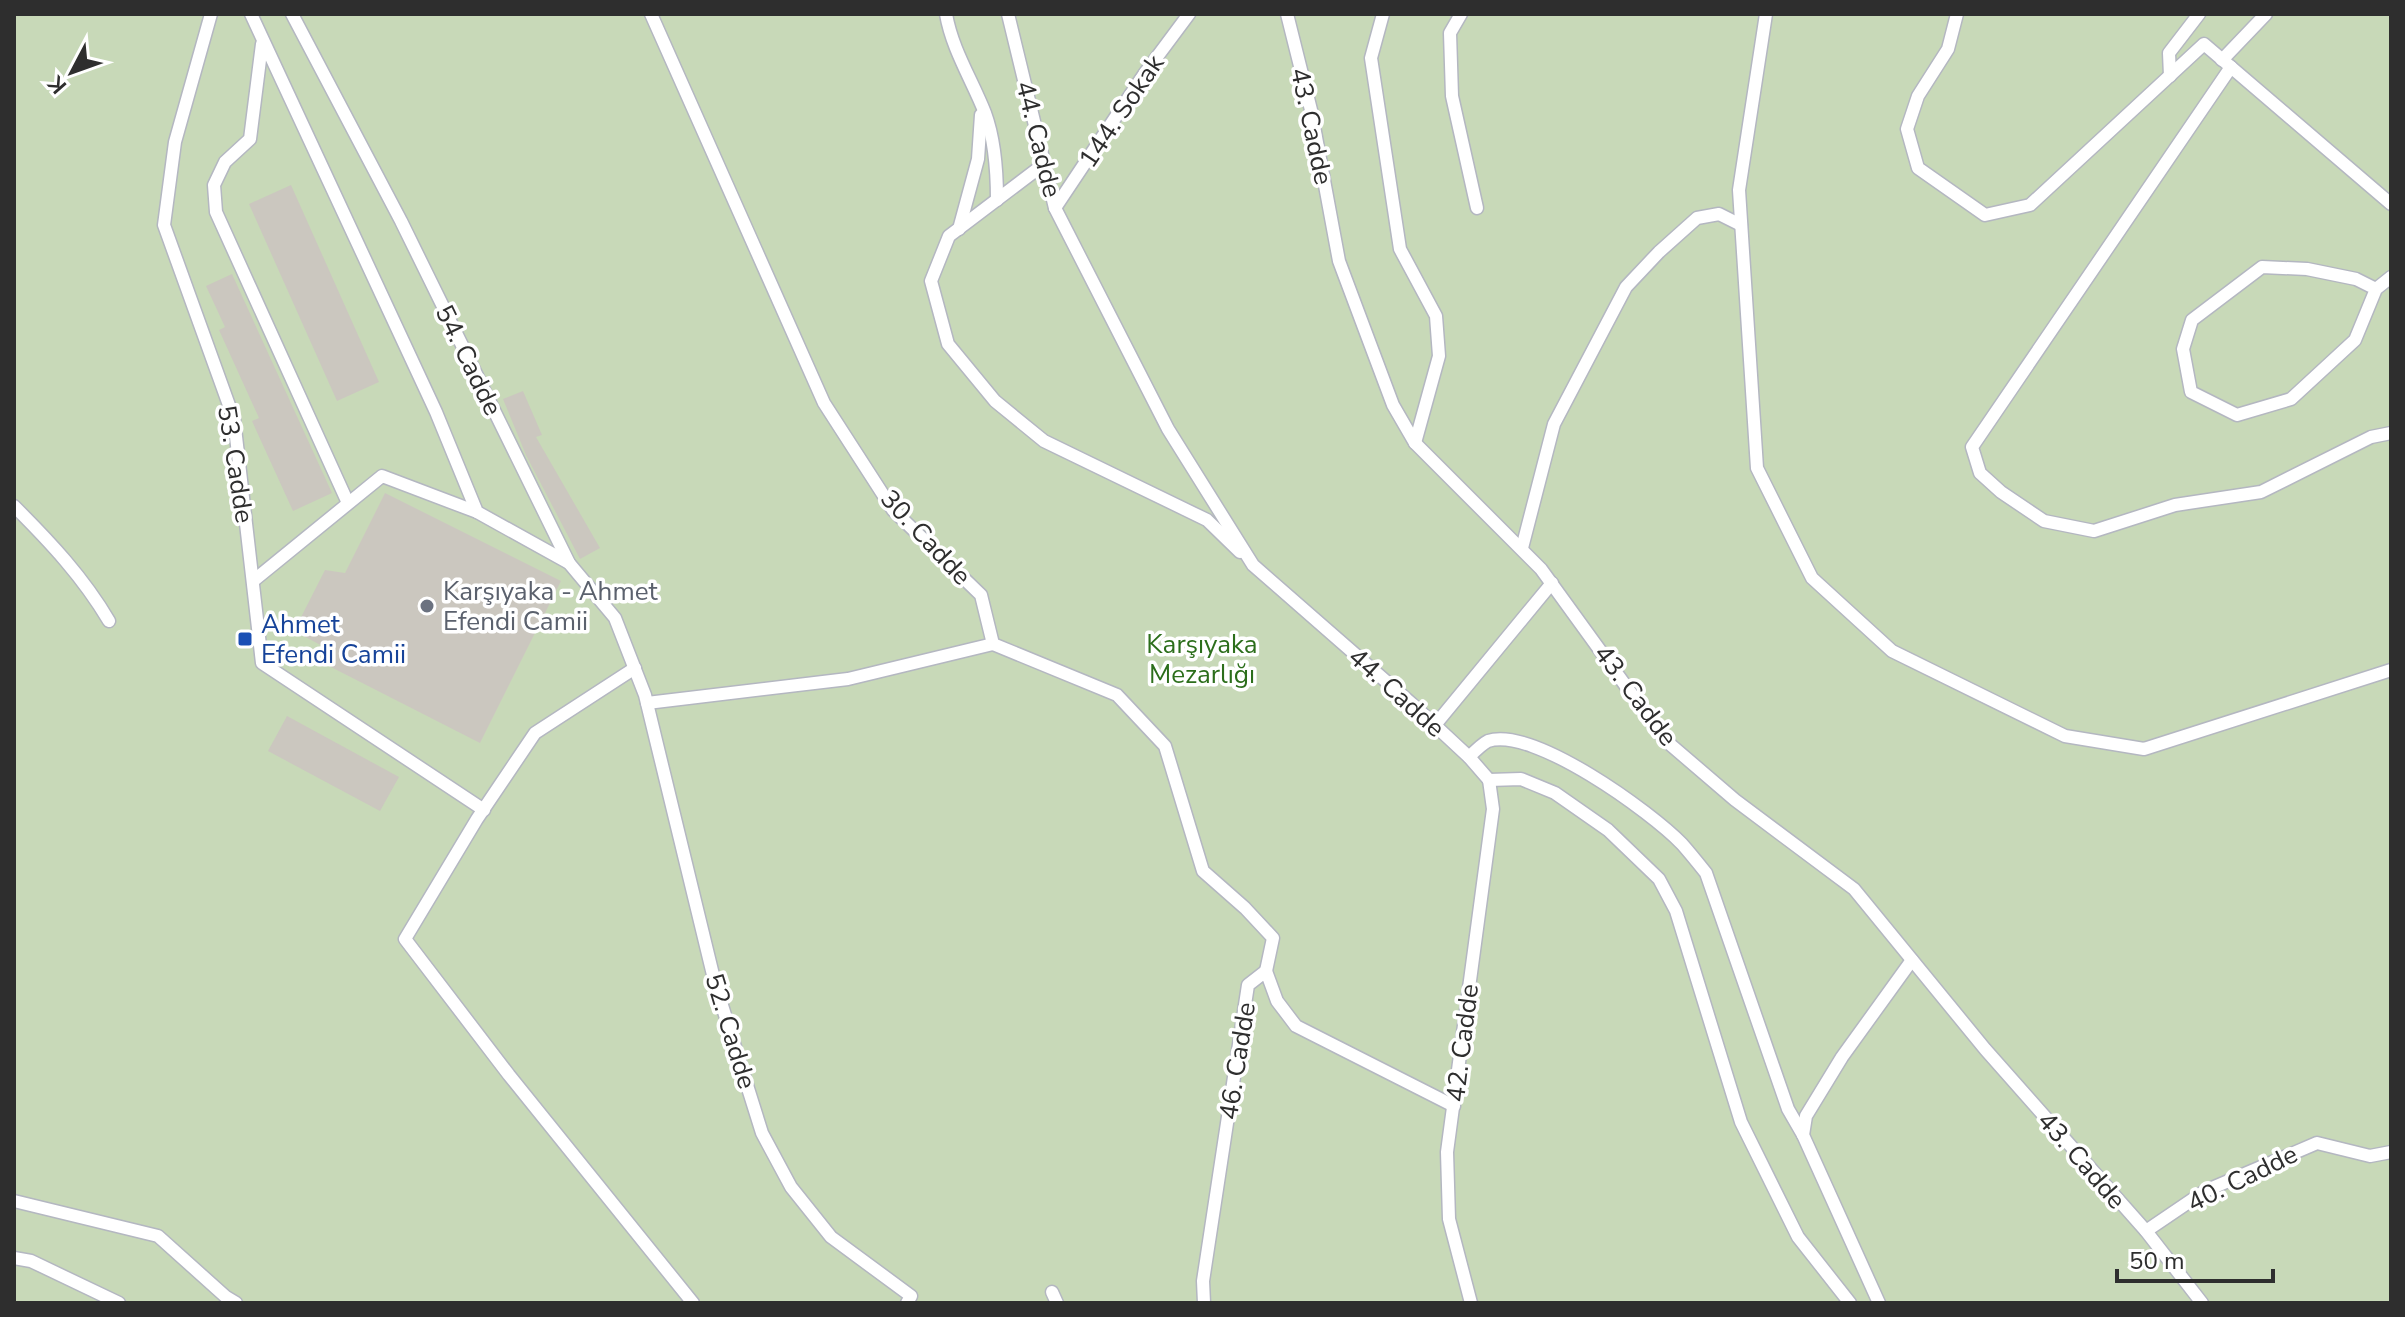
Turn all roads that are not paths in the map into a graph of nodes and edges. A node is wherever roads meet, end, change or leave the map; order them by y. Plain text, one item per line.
1 (211, 14) edge
2 (251, 14) edge
3 (292, 14) edge
4 (651, 14) edge
5 (946, 14) edge
6 (1008, 14) edge
7 (1189, 14) edge
8 (1287, 14) edge
9 (1383, 14) edge
10 (1461, 14) edge
11 (1766, 14) edge
12 (1957, 14) edge
13 (2199, 14) edge
14 (2266, 14) edge
15 (263, 41) junction
16 (2226, 63) junction
17 (2170, 76) junction
18 (982, 106) junction
19 (1044, 164) junction
20 (997, 200) junction
21 (2391, 204) edge
22 (1055, 208) junction
23 (1477, 208) dead end
24 (1741, 225) junction
25 (959, 229) junction
26 (2391, 277) edge
27 (2376, 289) junction
28 (2391, 433) edge
29 (1415, 443) junction
30 (348, 503) junction
31 (14, 506) edge
32 (477, 512) junction
33 (1522, 548) junction
34 (569, 563) junction
35 (1253, 565) junction
36 (253, 581) junction
37 (1552, 583) junction
38 (109, 621) dead end
39 (993, 644) junction
40 (635, 668) junction
41 (2391, 670) edge
42 (647, 703) junction
43 (1435, 725) junction
44 (1469, 757) junction
45 (1489, 780) junction
46 (484, 810) junction
47 (1912, 960) junction
48 (1266, 971) junction
49 (1454, 1106) junction
50 (1803, 1135) junction
51 (2391, 1152) edge
52 (14, 1201) edge
53 (2146, 1231) junction
54 (14, 1258) edge
55 (913, 1301) edge
56 (119, 1303) edge
57 (236, 1303) edge
58 (693, 1303) edge
59 (1204, 1303) edge
60 (1471, 1303) edge
61 (1850, 1303) edge
62 (1879, 1303) edge
63 (2202, 1303) edge

1 - 36 lane, 53. Cadde
2 - 15 lane
3 - 34 lane, 54. Cadde
4 - 39 lane, 30. Cadde
5 - 18 lane
6 - 19 lane, 44. Cadde
7 - 22 lane, 144. Sokak
8 - 29 lane, 43. Cadde
9 - 29 lane
10 - 23 lane
11 - 24 lane
12 - 17 lane
13 - 17 lane
14 - 16 lane
15 - 30 lane
15 - 32 lane
16 - 17 lane
16 - 21 lane
16 - 28 lane
18 - 20 lane
18 - 25 lane
19 - 20 lane
19 - 22 lane, 44. Cadde
20 - 25 lane
22 - 35 lane, 44. Cadde
24 - 33 lane
24 - 41 lane
25 - 35 lane
26 - 27 lane
27 - 27 lane
29 - 33 lane, 43. Cadde
30 - 32 lane
30 - 36 lane
31 - 38 lane
32 - 34 lane
33 - 37 lane, 43. Cadde
34 - 40 lane, 54. Cadde
35 - 43 lane, 44. Cadde
36 - 46 lane, 53. Cadde
37 - 43 lane
37 - 47 lane, 43. Cadde
39 - 42 lane
39 - 48 lane
40 - 42 lane, 54. Cadde
40 - 46 lane
42 - 55 lane, 52. Cadde
43 - 44 lane, 44. Cadde
44 - 45 lane, 44. Cadde
44 - 50 lane
45 - 49 lane, 42. Cadde
45 - 61 lane
46 - 58 lane
47 - 50 lane
47 - 53 lane, 43. Cadde
48 - 49 lane, 46. Cadde
48 - 59 lane, 46. Cadde
49 - 60 lane, 42. Cadde
50 - 62 lane
51 - 53 lane, 40. Cadde
52 - 57 lane
53 - 63 lane, 43. Cadde
54 - 56 lane

